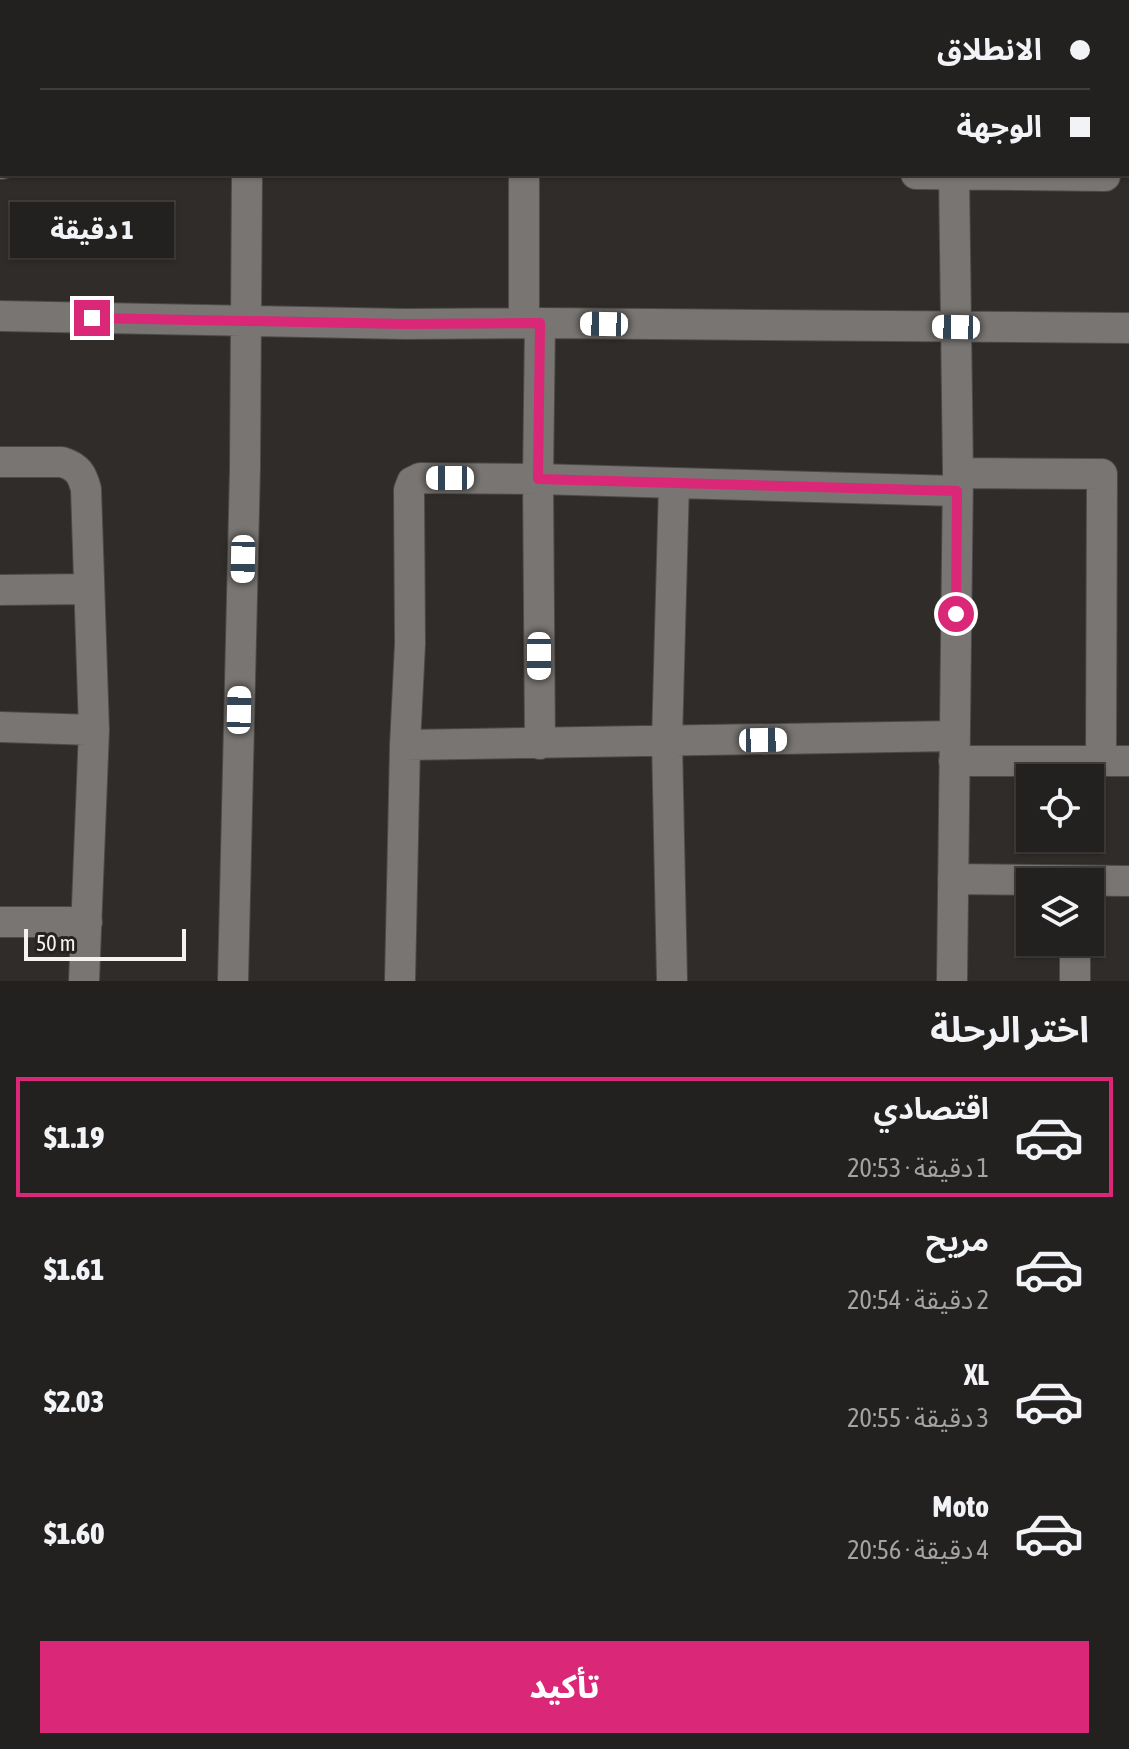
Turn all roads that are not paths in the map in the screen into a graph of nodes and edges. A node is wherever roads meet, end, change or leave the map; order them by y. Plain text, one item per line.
1 (247, 176) edge
2 (524, 176) edge
3 (954, 176) edge
4 (0, 316) edge
5 (246, 321) junction
6 (532, 323) junction
7 (956, 327) junction
8 (1129, 328) edge
9 (0, 462) edge
10 (538, 479) junction
11 (958, 482) junction
12 (674, 483) junction
13 (89, 589) junction
14 (0, 590) edge
15 (0, 727) edge
16 (94, 730) junction
17 (667, 741) junction
18 (540, 744) junction
19 (405, 745) junction
20 (954, 749) junction
21 (1115, 761) edge
22 (953, 879) junction
23 (1016, 880) edge
24 (1104, 881) edge
25 (1129, 881) edge
26 (0, 922) edge
27 (87, 922) junction
28 (1075, 956) edge
29 (84, 981) edge
30 (233, 981) edge
31 (400, 981) edge
32 (672, 981) edge
33 (952, 981) edge
34 (1075, 981) edge

1 - 5 street
2 - 6 street
3 - 7 street
4 - 5 street
5 - 6 street
5 - 30 street
6 - 7 street
6 - 10 street
7 - 8 street
7 - 11 street
9 - 13 street
10 - 12 street
10 - 18 street
10 - 19 street
11 - 12 street
11 - 20 street
11 - 21 street
12 - 17 street
13 - 14 street
13 - 16 street
15 - 16 street
16 - 27 street
17 - 18 street
17 - 20 street
17 - 32 street
18 - 19 street
19 - 31 street
20 - 21 street
20 - 22 street
22 - 23 street
22 - 33 street
24 - 25 street
26 - 27 street
27 - 29 street
28 - 34 street

